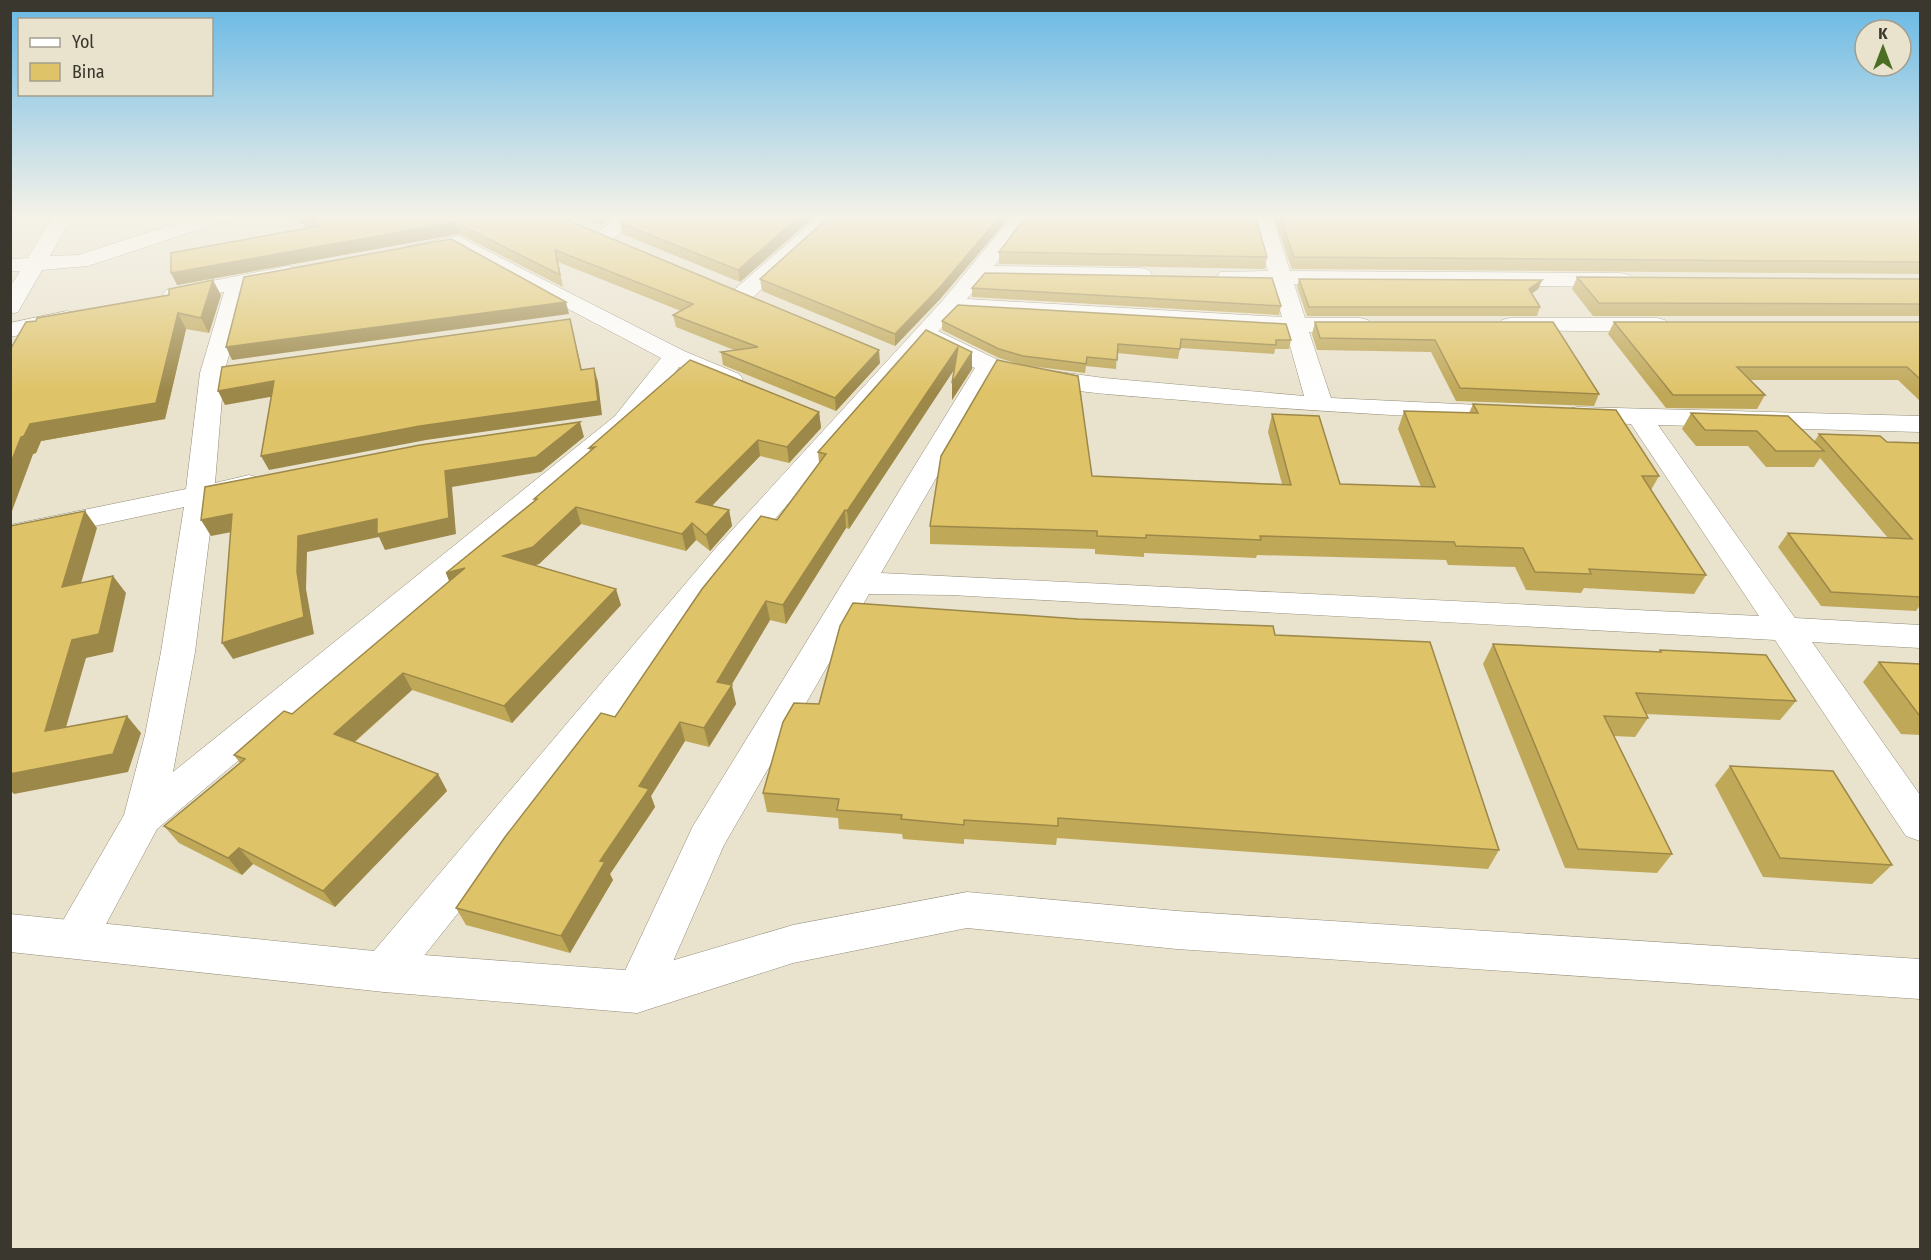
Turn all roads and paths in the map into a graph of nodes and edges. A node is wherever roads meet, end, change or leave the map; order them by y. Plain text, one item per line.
1 (29, 274) edge
2 (282, 274) edge
3 (520, 274) edge
4 (766, 274) edge
5 (977, 274) edge
6 (1063, 274) edge
7 (1282, 274) edge
8 (1166, 276) edge
9 (1213, 277) edge
10 (1283, 278) junction
11 (1637, 280) edge
12 (238, 282) junction
13 (721, 286) edge
14 (742, 295) junction
15 (158, 298) edge
16 (763, 304) edge
17 (951, 305) junction
18 (10, 307) edge
19 (90, 313) edge
20 (606, 318) junction
21 (560, 324) edge
22 (1295, 325) junction
23 (1378, 325) edge
24 (1484, 325) edge
25 (1685, 325) edge
26 (10, 330) edge
27 (923, 333) junction
28 (675, 356) junction
29 (989, 365) junction
30 (748, 386) edge
31 (1320, 405) junction
32 (1640, 418) junction
33 (624, 422) junction
34 (1920, 424) edge
35 (569, 430) edge
36 (278, 478) edge
37 (200, 494) junction
38 (10, 535) edge
39 (857, 583) junction
40 (1782, 628) junction
41 (1920, 636) edge
42 (143, 818) junction
43 (1920, 825) edge
44 (10, 933) edge
45 (76, 938) junction
46 (384, 972) junction
47 (1920, 979) edge
48 (637, 992) junction

1 - 18 street
2 - 12 street
3 - 20 street
4 - 14 street
5 - 17 street
6 - 8 street
7 - 10 street
9 - 10 street
10 - 11 street
10 - 22 street
12 - 15 street
12 - 37 street
13 - 14 street
14 - 16 street
17 - 22 street
17 - 27 street
19 - 26 street
20 - 21 street
20 - 28 street
22 - 23 street
22 - 31 street
24 - 25 street
27 - 29 street
27 - 46 street
28 - 30 street
28 - 33 street
29 - 31 street
29 - 39 street
31 - 32 street
32 - 34 street
32 - 40 street
33 - 35 street
33 - 42 street
36 - 37 street
37 - 38 street
37 - 42 street
39 - 40 street
39 - 48 street
40 - 41 street
40 - 43 street
42 - 45 street
44 - 45 street
45 - 46 street
46 - 48 street
47 - 48 street

